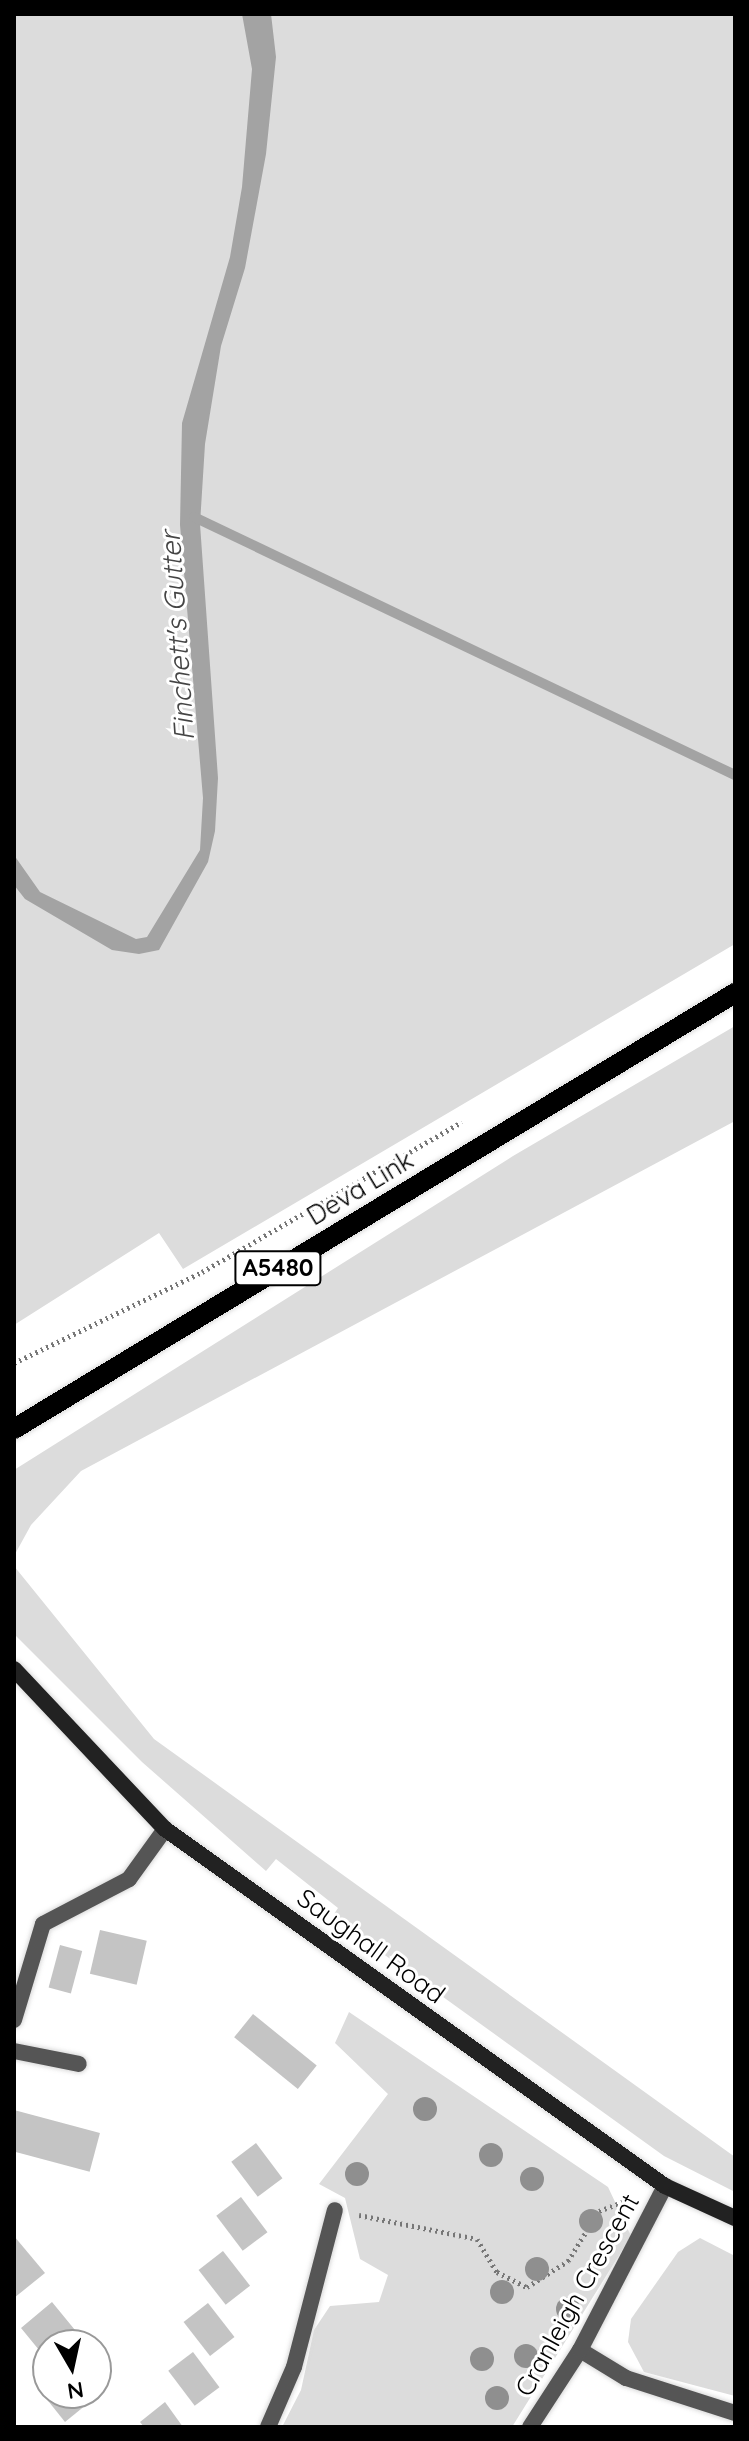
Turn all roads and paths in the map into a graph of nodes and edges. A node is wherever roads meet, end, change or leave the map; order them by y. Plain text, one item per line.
1 (735, 993) edge
2 (476, 1114) dead end
3 (14, 1363) edge
4 (14, 1429) edge
5 (14, 1669) edge
6 (165, 1829) junction
7 (14, 2020) edge
8 (14, 2051) edge
9 (79, 2064) dead end
10 (665, 2186) junction
11 (335, 2210) joint
12 (735, 2218) edge
13 (580, 2350) junction
14 (735, 2413) edge
15 (268, 2427) edge
16 (530, 2427) edge

1 - 4 main road, Deva Link / A5480
2 - 3 path
5 - 6 street, Saughall Road
6 - 7 street
6 - 10 street, Saughall Road
8 - 9 street
10 - 11 path
10 - 12 street, Saughall Road
10 - 13 street, Cranleigh Crescent
11 - 15 street
13 - 14 street
13 - 16 street, Cranleigh Crescent

